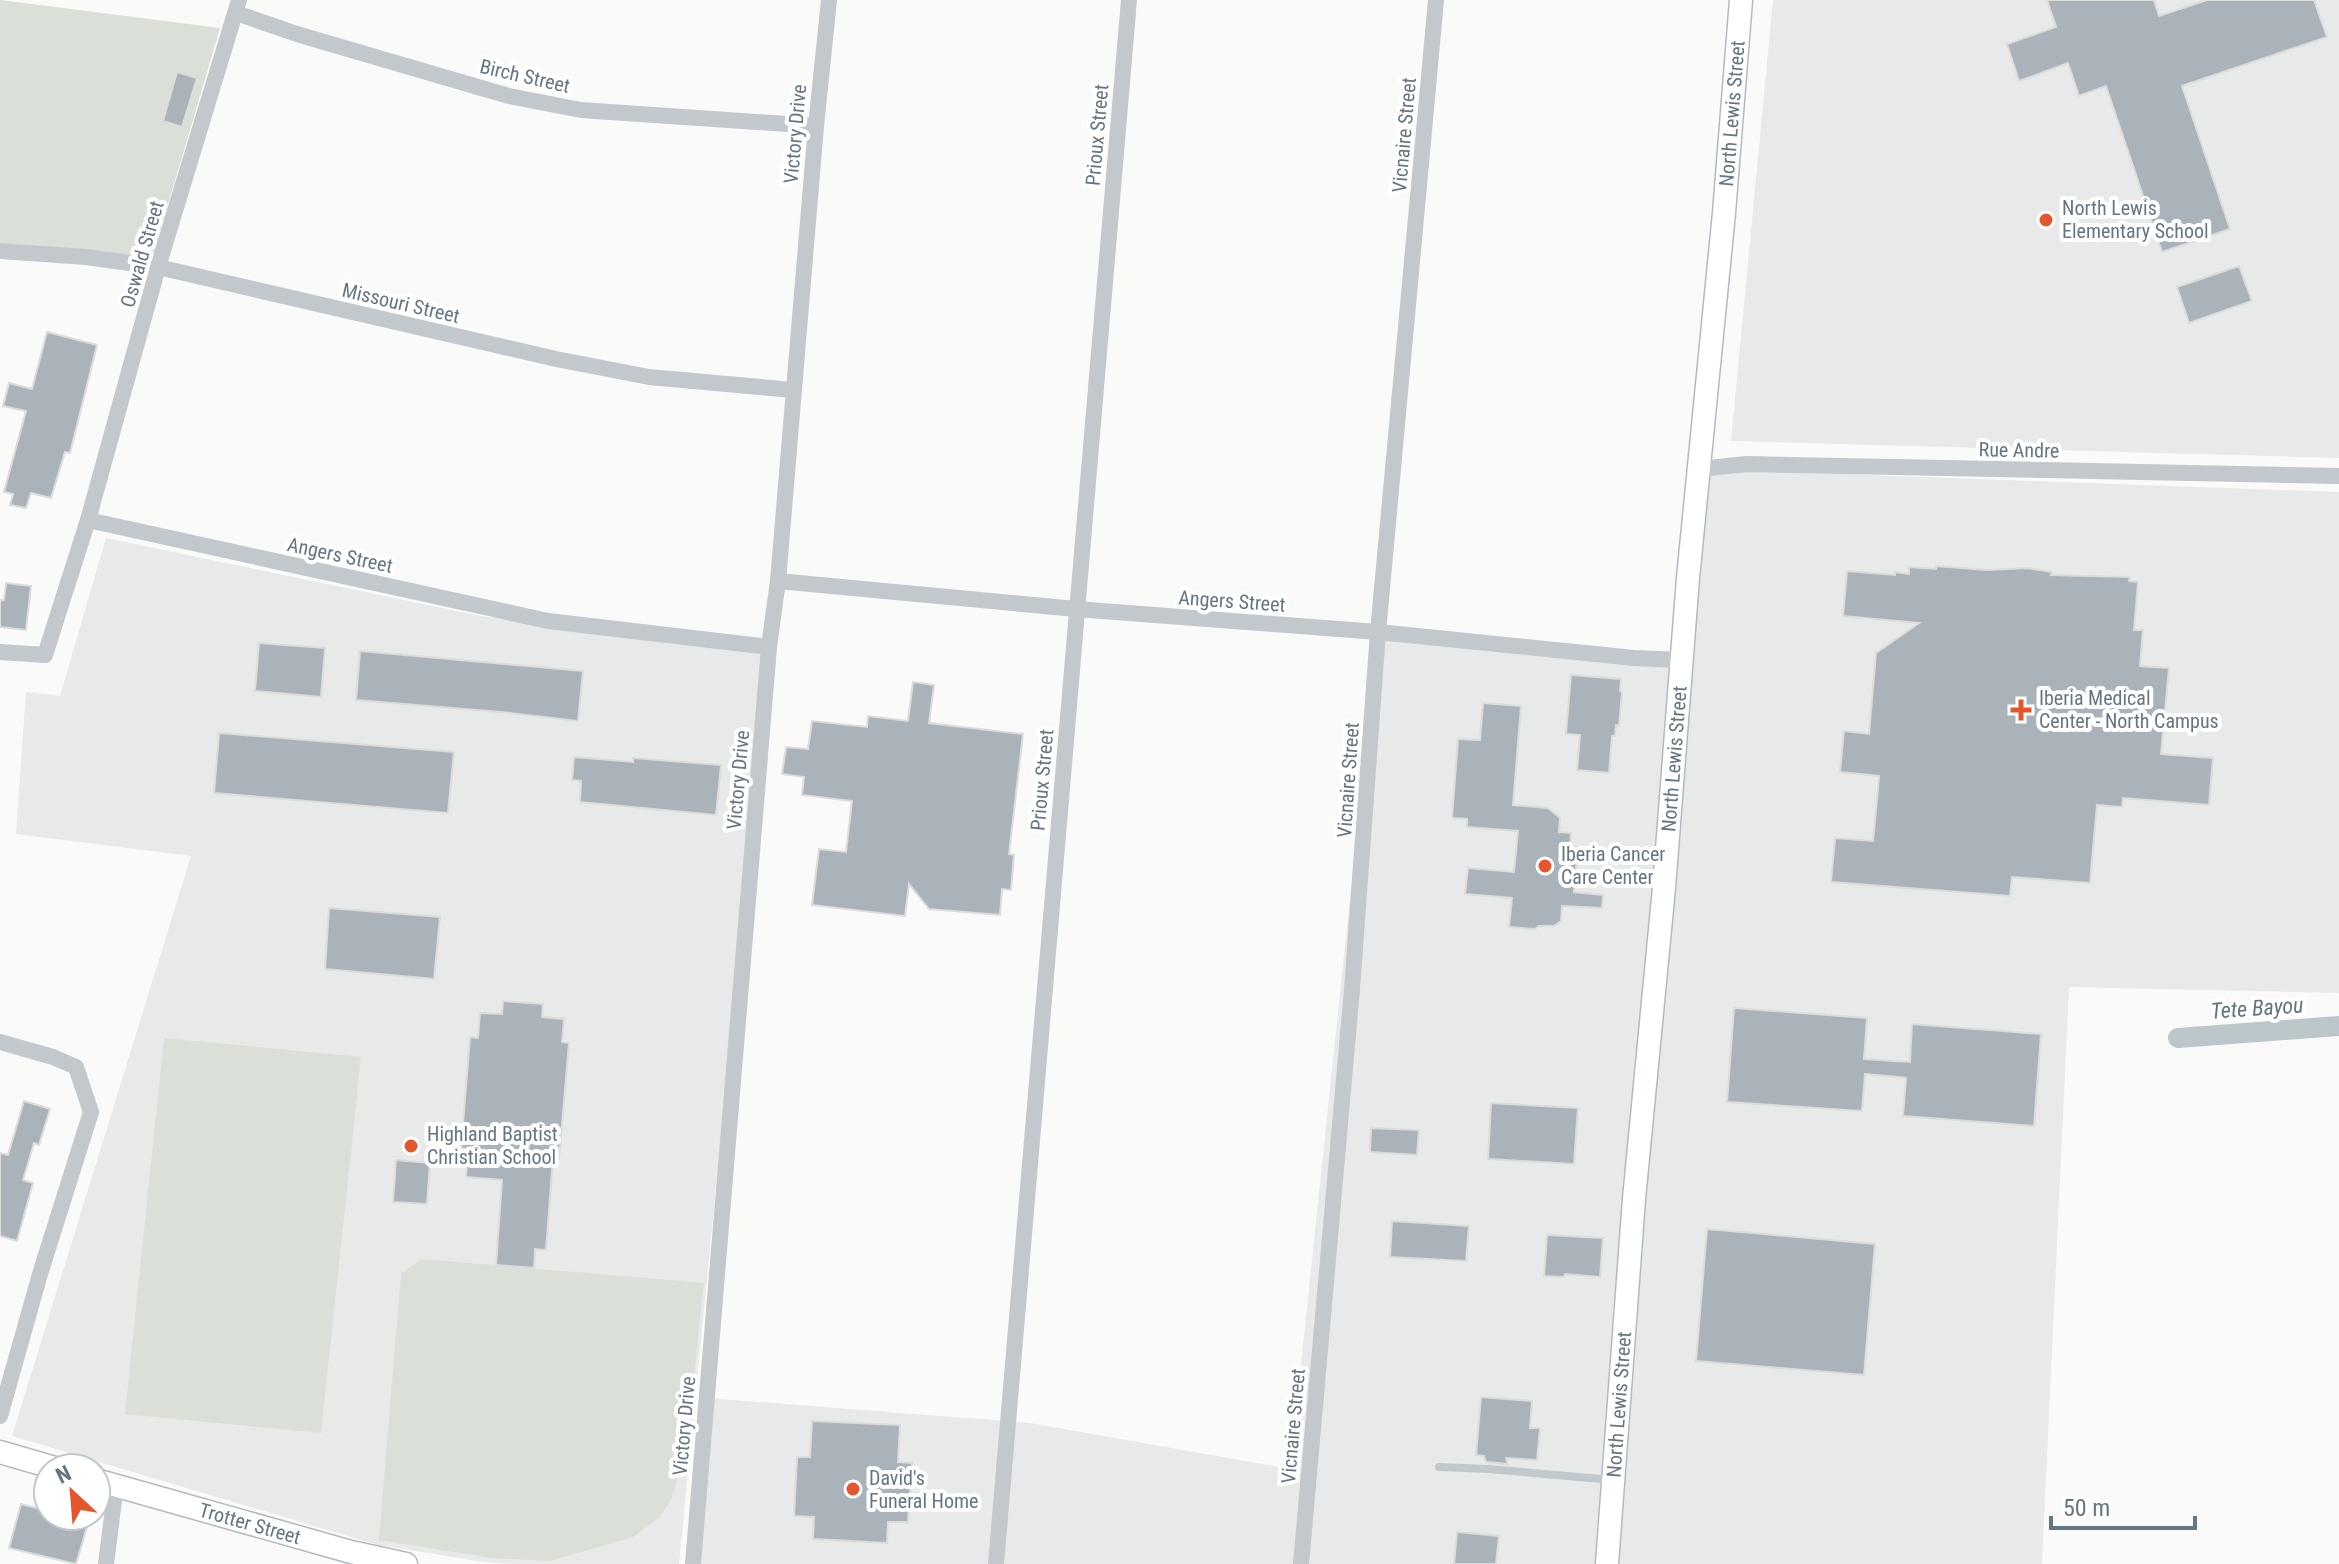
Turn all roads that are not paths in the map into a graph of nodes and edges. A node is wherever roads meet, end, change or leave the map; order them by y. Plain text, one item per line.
1 (829, 0) edge
2 (1129, 0) edge
3 (1436, 0) edge
4 (1741, 0) edge
5 (237, 6) edge
6 (816, 126) junction
7 (0, 251) edge
8 (158, 267) junction
9 (793, 390) junction
10 (1699, 469) junction
11 (2339, 476) edge
12 (88, 520) junction
13 (778, 581) junction
14 (1076, 609) junction
15 (1378, 632) junction
16 (769, 647) junction
17 (0, 652) edge
18 (1682, 660) junction
19 (0, 1042) edge
20 (0, 1416) edge
21 (0, 1452) edge
22 (32, 1461) edge
23 (1439, 1467) dead end
24 (1613, 1480) junction
25 (112, 1484) edge
26 (106, 1532) edge
27 (350, 1558) edge
28 (106, 1564) edge
29 (406, 1564) edge
30 (693, 1564) edge
31 (996, 1564) edge
32 (1301, 1564) edge
33 (1607, 1564) edge

1 - 6 street, Victory Drive
2 - 14 street, Prioux Street
3 - 15 street, Vicnaire Street
4 - 10 main road, North Lewis Street
5 - 6 street, Birch Street
5 - 8 street, Oswald Street
6 - 9 street, Victory Drive
7 - 8 street, Missouri Street
8 - 9 street, Missouri Street
8 - 12 street, Oswald Street
9 - 13 street, Victory Drive
10 - 11 street, Rue Andre
10 - 18 main road, North Lewis Street
12 - 16 street, Angers Street
12 - 17 street
13 - 14 street, Angers Street
13 - 16 street, Victory Drive
14 - 15 street, Angers Street
14 - 31 street, Prioux Street
15 - 18 street, Angers Street
15 - 32 street, Vicnaire Street
16 - 30 street, Victory Drive
18 - 24 main road, North Lewis Street
19 - 20 street
21 - 22 main road
23 - 24 lane
24 - 33 main road, North Lewis Street
25 - 27 main road, Trotter Street
26 - 28 street
27 - 29 main road, Trotter Street

